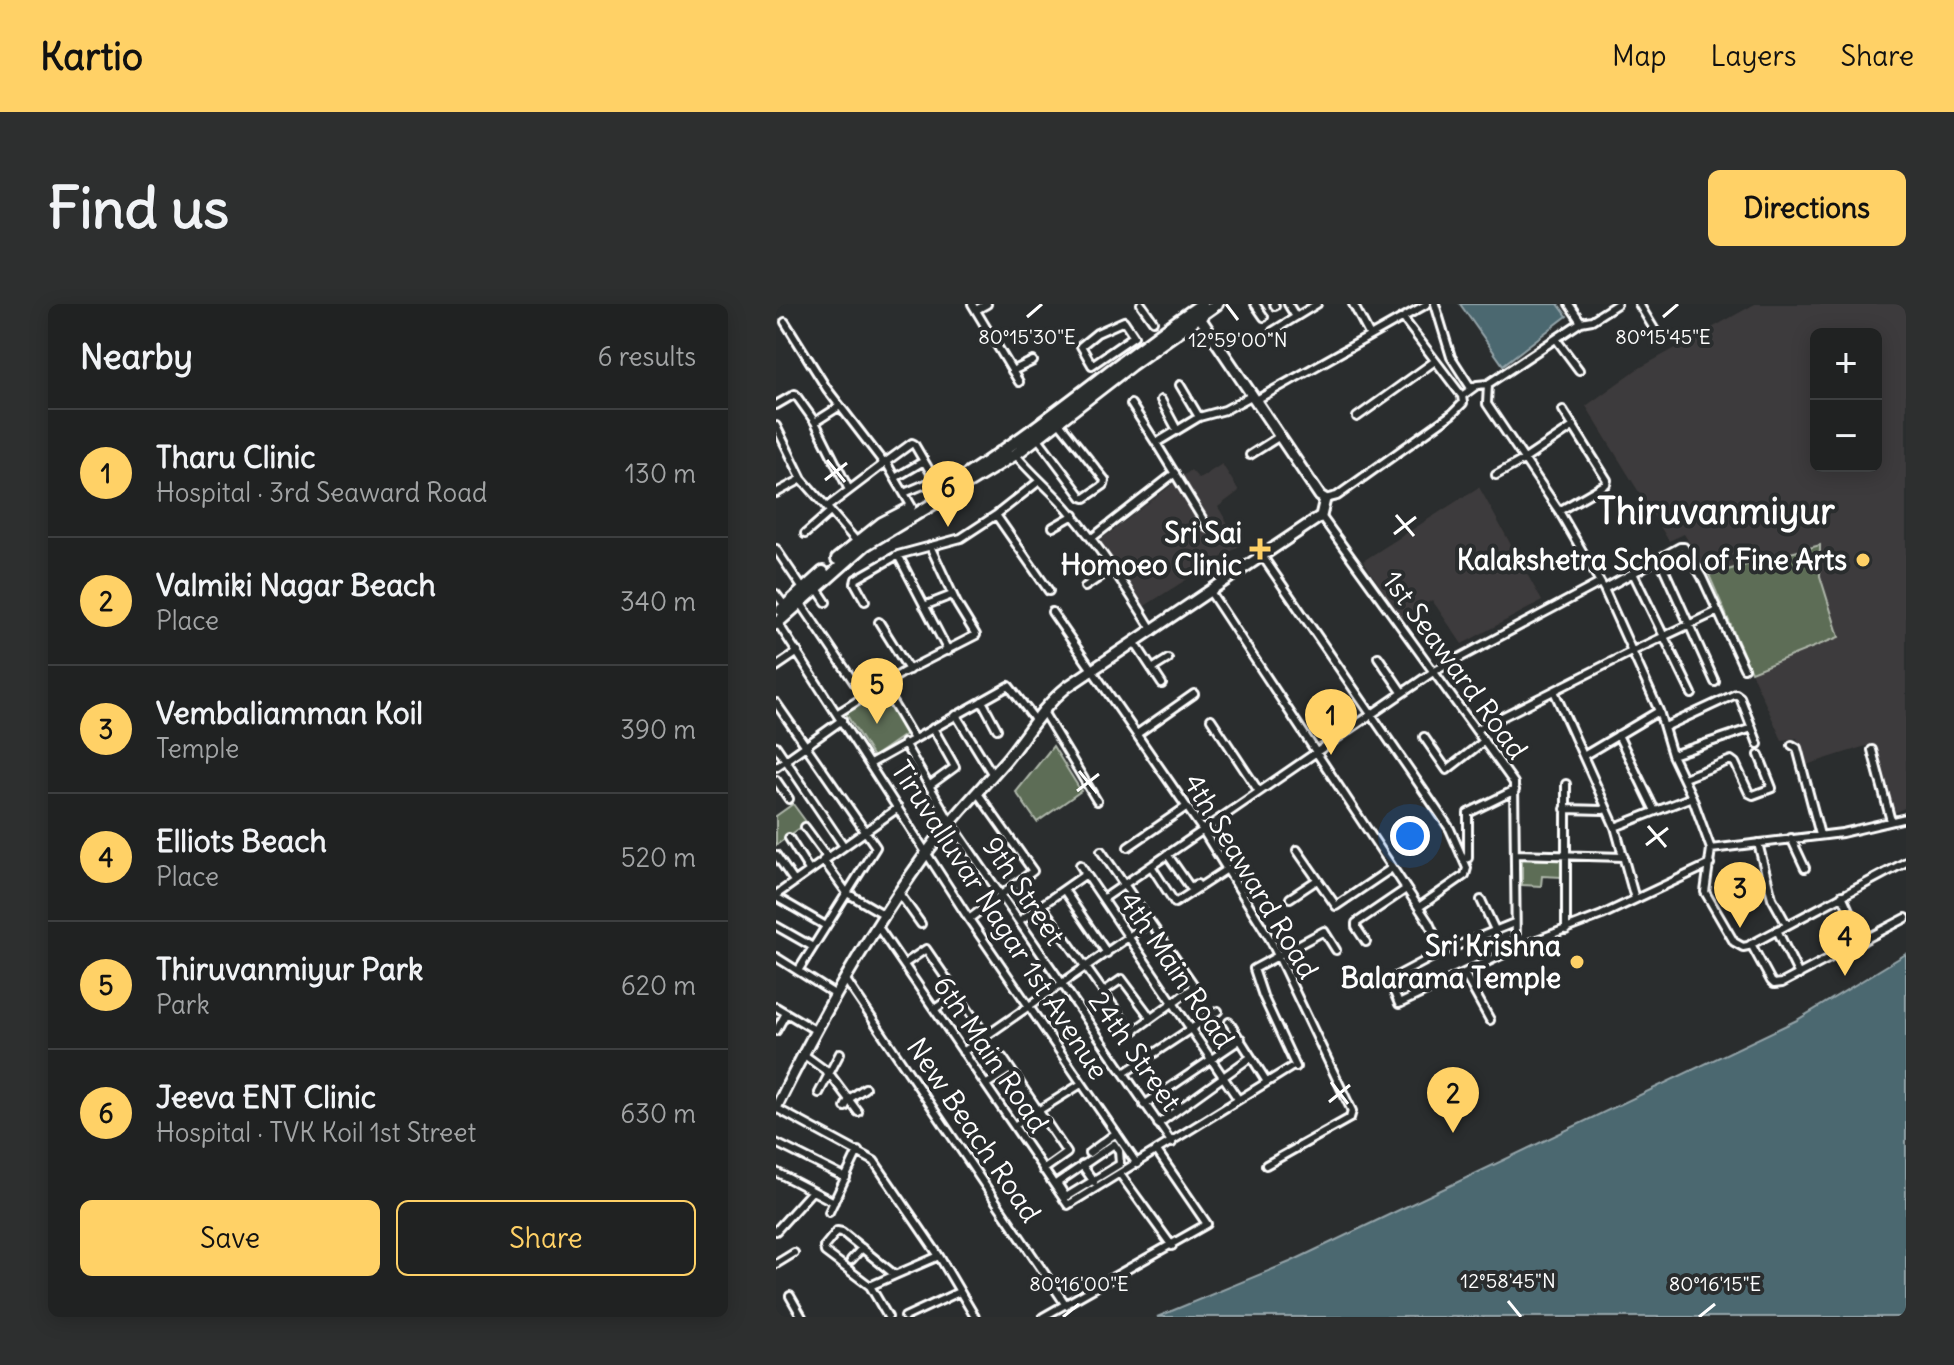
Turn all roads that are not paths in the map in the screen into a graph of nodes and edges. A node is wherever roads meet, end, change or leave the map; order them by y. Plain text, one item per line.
1 (987, 304) edge
2 (1141, 304) edge
3 (1217, 304) edge
4 (1255, 304) edge
5 (1288, 304) edge
6 (1317, 304) edge
7 (1353, 304) edge
8 (1427, 304) edge
9 (1435, 304) edge
10 (1569, 304) edge
11 (1617, 304) edge
12 (1639, 304) edge
13 (974, 307) edge
14 (1199, 310) edge
15 (1264, 317) dead end
16 (1296, 317) junction
17 (1403, 318) junction
18 (1153, 321) dead end
19 (785, 322) dead end
20 (1581, 322) junction
21 (1273, 331) dead end
22 (1370, 336) junction
23 (1556, 339) junction
24 (1660, 339) dead end
25 (1113, 352) junction
26 (1033, 361) dead end
27 (1435, 361) junction
28 (1120, 362) junction
29 (1579, 370) dead end
30 (1012, 371) junction
31 (1019, 382) dead end
32 (1488, 384) junction
33 (1180, 385) dead end
34 (1471, 388) junction
35 (1462, 396) junction
36 (1254, 398) junction
37 (1161, 400) dead end
38 (1131, 404) dead end
39 (776, 405) edge
40 (840, 406) junction
41 (1563, 410) dead end
42 (1199, 417) junction
43 (1357, 417) dead end
44 (1058, 421) junction
45 (815, 422) junction
46 (776, 426) edge
47 (1574, 426) junction
48 (1177, 430) junction
49 (1280, 436) junction
50 (1037, 437) junction
51 (1156, 443) junction
52 (1013, 451) junction
53 (1250, 455) dead end
54 (1525, 459) junction
55 (924, 461) junction
56 (1175, 473) junction
57 (1496, 475) dead end
58 (895, 478) junction
59 (802, 479) junction
60 (935, 480) junction
61 (1038, 482) junction
62 (849, 490) junction
63 (941, 491) junction
64 (776, 493) edge
65 (904, 493) junction
66 (1325, 499) junction
67 (912, 507) junction
68 (828, 509) junction
69 (1559, 511) junction
70 (996, 515) junction
71 (1074, 515) junction
72 (1321, 516) junction
73 (1053, 527) dead end
74 (1208, 528) dead end
75 (805, 534) dead end
76 (1092, 538) junction
77 (857, 542) junction
78 (930, 546) junction
79 (776, 549) edge
80 (898, 555) junction
81 (1263, 557) junction
82 (1659, 558) junction
83 (1113, 568) junction
84 (1633, 573) junction
85 (1602, 586) junction
86 (816, 587) junction
87 (1085, 587) dead end
88 (803, 589) junction
89 (1049, 591) dead end
90 (1211, 593) junction
91 (776, 594) edge
92 (952, 595) junction
93 (865, 601) dead end
94 (800, 602) junction
95 (826, 602) dead end
96 (785, 606) junction
97 (924, 606) junction
98 (1718, 611) junction
99 (1052, 612) dead end
100 (777, 621) edge
101 (879, 622) dead end
102 (1688, 624) junction
103 (1153, 631) junction
104 (1663, 636) junction
105 (1135, 643) junction
106 (948, 651) junction
107 (1633, 651) junction
108 (798, 652) junction
109 (1378, 657) dead end
110 (1168, 659) dead end
111 (776, 667) edge
112 (1744, 668) dead end
113 (1152, 669) junction
114 (909, 670) junction
115 (1092, 670) junction
116 (1433, 672) junction
117 (1715, 682) dead end
118 (1162, 684) dead end
119 (882, 685) junction
120 (1554, 691) junction
121 (1402, 692) junction
122 (1194, 694) dead end
123 (1692, 694) dead end
124 (864, 697) junction
125 (982, 701) junction
126 (776, 703) edge
127 (1042, 710) junction
128 (1659, 711) junction
129 (1370, 714) junction
130 (956, 715) junction
131 (840, 716) junction
132 (1211, 719) dead end
133 (1036, 721) junction
134 (1665, 727) junction
135 (933, 728) junction
136 (1752, 728) junction
137 (997, 729) dead end
138 (1476, 730) junction
139 (1137, 734) junction
140 (1618, 735) junction
141 (1424, 737) dead end
142 (914, 739) junction
143 (1484, 741) junction
144 (904, 743) junction
145 (1758, 744) dead end
146 (1792, 745) dead end
147 (776, 746) edge
148 (806, 746) junction
149 (1872, 750) dead end
150 (1315, 751) junction
151 (1585, 755) junction
152 (1672, 755) junction
153 (1759, 755) dead end
154 (785, 760) junction
155 (870, 764) junction
156 (776, 767) edge
157 (993, 775) junction
158 (1684, 778) junction
159 (776, 780) edge
160 (1566, 784) dead end
161 (929, 786) junction
162 (1258, 790) junction
163 (1515, 790) junction
164 (977, 792) junction
165 (1692, 797) junction
166 (789, 799) dead end
167 (1097, 801) dead end
168 (1186, 807) junction
169 (898, 808) junction
170 (1565, 809) junction
171 (1603, 810) dead end
172 (1655, 811) junction
173 (1906, 818) edge
174 (1891, 821) junction
175 (951, 823) junction
176 (805, 827) dead end
177 (1615, 827) junction
178 (1202, 829) junction
179 (864, 830) junction
180 (1820, 835) junction
181 (789, 838) dead end
182 (1791, 838) junction
183 (1758, 843) junction
184 (843, 845) junction
185 (1128, 847) dead end
186 (1711, 849) junction
187 (1297, 850) dead end
188 (1101, 851) dead end
189 (926, 852) junction
190 (1167, 854) junction
191 (1515, 854) junction
192 (776, 855) edge
193 (1564, 856) junction
194 (1624, 857) junction
195 (1468, 858) dead end
196 (825, 859) junction
197 (1181, 860) dead end
198 (1906, 862) edge
199 (1174, 864) junction
200 (1710, 864) junction
201 (1080, 865) dead end
202 (1151, 866) junction
203 (1226, 868) junction
204 (1392, 868) junction
205 (1805, 868) dead end
206 (809, 870) junction
207 (1086, 874) junction
208 (1317, 880) junction
209 (794, 881) junction
210 (1124, 884) junction
211 (1406, 889) junction
212 (1064, 890) junction
213 (847, 893) junction
214 (899, 893) junction
215 (1001, 895) junction
216 (1842, 895) junction
217 (776, 896) edge
218 (1290, 898) dead end
219 (1103, 899) junction
220 (1635, 899) junction
221 (1481, 900) dead end
222 (1042, 906) junction
223 (1419, 907) junction
224 (885, 915) junction
225 (1906, 918) edge
226 (969, 919) junction
227 (1019, 921) junction
228 (1150, 922) junction
229 (1514, 923) junction
230 (921, 924) dead end
231 (1787, 925) junction
232 (776, 926) edge
233 (826, 926) junction
234 (878, 927) junction
235 (1495, 930) junction
236 (1566, 930) junction
237 (1777, 930) junction
238 (1128, 937) junction
239 (1863, 941) junction
240 (1366, 942) dead end
241 (1751, 944) junction
242 (813, 947) junction
243 (1516, 948) junction
244 (1336, 950) dead end
245 (1442, 952) junction
246 (1107, 953) junction
247 (1280, 955) junction
248 (776, 957) edge
249 (904, 964) junction
250 (1086, 967) junction
251 (798, 971) junction
252 (1464, 973) junction
253 (1799, 975) junction
254 (846, 980) junction
255 (1061, 984) junction
256 (1103, 992) junction
257 (957, 993) junction
258 (836, 995) junction
259 (1173, 1003) junction
260 (776, 1007) edge
261 (1029, 1007) junction
262 (935, 1009) junction
263 (1218, 1011) dead end
264 (786, 1013) junction
265 (1151, 1018) junction
266 (1490, 1020) dead end
267 (1229, 1022) dead end
268 (1190, 1029) junction
269 (815, 1030) junction
270 (776, 1031) edge
271 (986, 1036) junction
272 (1241, 1039) junction
273 (963, 1052) junction
274 (840, 1053) dead end
275 (803, 1054) junction
276 (1251, 1057) junction
277 (1003, 1058) dead end
278 (1211, 1059) junction
279 (1010, 1069) junction
280 (829, 1073) junction
281 (1124, 1073) junction
282 (1223, 1077) junction
283 (1267, 1082) junction
284 (987, 1084) junction
285 (1081, 1084) junction
286 (865, 1088) dead end
287 (819, 1093) dead end
288 (849, 1099) junction
289 (1238, 1099) junction
290 (1144, 1105) junction
291 (845, 1107) dead end
292 (776, 1108) edge
293 (1039, 1110) junction
294 (858, 1112) dead end
295 (1158, 1124) junction
296 (1014, 1126) junction
297 (1116, 1133) junction
298 (776, 1143) edge
299 (1172, 1143) junction
300 (858, 1151) junction
301 (1157, 1151) junction
302 (1089, 1153) dead end
303 (1137, 1164) junction
304 (1082, 1165) junction
305 (1266, 1165) dead end
306 (1118, 1166) junction
307 (1043, 1170) junction
308 (776, 1172) edge
309 (1122, 1173) junction
310 (846, 1178) junction
311 (1099, 1182) junction
312 (812, 1191) junction
313 (834, 1202) junction
314 (829, 1212) dead end
315 (776, 1231) edge
316 (1172, 1246) junction
317 (862, 1248) junction
318 (794, 1253) dead end
319 (939, 1256) junction
320 (851, 1260) dead end
321 (776, 1264) edge
322 (895, 1275) junction
323 (870, 1286) junction
324 (959, 1292) junction
325 (790, 1296) dead end
326 (1066, 1305) junction
327 (802, 1317) edge
328 (888, 1317) edge
329 (905, 1317) edge
330 (975, 1317) edge
331 (1043, 1317) edge

1 - 13 street
2 - 18 street
3 - 14 main road
4 - 15 street
5 - 16 street
6 - 16 street
7 - 22 street
8 - 17 street
9 - 34 street
10 - 20 street
11 - 20 street
12 - 24 street
13 - 30 street
14 - 28 main road
14 - 36 street
14 - 44 main road
16 - 21 street
17 - 22 street
17 - 27 street
19 - 40 street
20 - 23 street
22 - 36 street
23 - 29 street
23 - 32 street
25 - 25 street
25 - 28 street
26 - 30 street
27 - 35 street
27 - 43 street
28 - 52 main road
30 - 31 street
32 - 34 street
32 - 54 street
33 - 42 street
34 - 35 street
35 - 66 street
36 - 42 street
36 - 49 street
37 - 48 street
38 - 51 street
39 - 45 street
40 - 45 street
40 - 62 street
41 - 47 street
42 - 48 street
44 - 50 main road
44 - 50 street
45 - 62 street
46 - 59 street
47 - 54 street
47 - 69 street
48 - 51 street
49 - 53 street
49 - 66 street
50 - 52 main road
51 - 56 street
52 - 61 street
52 - 63 main road
52 - 86 main road
54 - 57 street
54 - 69 street
55 - 58 street
55 - 58 street
55 - 60 street
56 - 74 street
56 - 76 street
58 - 65 street
59 - 64 street
59 - 68 street
60 - 63 street
60 - 65 street
61 - 70 street
61 - 71 street
62 - 68 street
63 - 67 main road
65 - 67 street
66 - 72 street
67 - 77 main road
68 - 75 street
68 - 77 street
69 - 85 street
70 - 78 street
70 - 89 street
71 - 73 street
71 - 76 street
72 - 81 street
72 - 116 street, 1st Seaward Road
76 - 83 street
77 - 88 main road
78 - 80 street
78 - 92 street
79 - 88 street
80 - 93 street
80 - 97 street
81 - 90 street
81 - 129 street
82 - 84 street
82 - 98 street
82 - 102 street
83 - 87 street
83 - 103 street
84 - 85 street
84 - 104 street
85 - 107 street
85 - 116 street
86 - 94 main road
86 - 95 street
88 - 96 main road
90 - 103 street
90 - 150 street
91 - 96 street
92 - 97 street
92 - 106 street
94 - 100 main road
94 - 124 street
96 - 100 main road
97 - 106 street
98 - 102 street
98 - 112 street
99 - 115 street, 4th Seaward Road
100 - 108 street, Tiruvalluvar Nagar 1st Avenue
101 - 114 street
102 - 104 street
102 - 117 street
103 - 105 street
104 - 107 street
104 - 123 street
105 - 113 street
105 - 115 street
106 - 114 street
107 - 120 street
107 - 128 street
108 - 111 street
108 - 131 street, Tiruvalluvar Nagar 1st Avenue
109 - 121 street
110 - 113 street
113 - 118 street
114 - 119 street
115 - 127 street
115 - 139 street, 4th Seaward Road
116 - 121 street
116 - 138 street, 1st Seaward Road
119 - 124 street
119 - 142 street
120 - 138 street
120 - 151 street
121 - 129 street
122 - 139 street
124 - 131 street
125 - 130 street
125 - 133 street
125 - 137 street
126 - 148 street
127 - 133 street
127 - 167 street
128 - 134 street
128 - 140 street
129 - 150 street
129 - 223 street
130 - 135 street
130 - 157 street
131 - 148 street
131 - 155 street, Tiruvalluvar Nagar 1st Avenue
132 - 162 street
133 - 157 street
134 - 136 street
134 - 152 street
135 - 142 street
135 - 161 street
136 - 145 street
136 - 152 street
138 - 143 street, 1st Seaward Road
139 - 168 street, 4th Seaward Road
140 - 151 street
140 - 172 street
141 - 143 street
142 - 144 street
143 - 163 street, 1st Seaward Road
144 - 155 street
144 - 161 street, 9th Street
146 - 180 street
147 - 154 street
148 - 154 street
148 - 179 street
149 - 174 street
150 - 162 street
150 - 204 street
151 - 177 street
152 - 158 street
153 - 158 street
154 - 156 street
154 - 184 street
155 - 169 street, Tiruvalluvar Nagar 1st Avenue
157 - 164 street
158 - 165 street
159 - 166 street
160 - 170 street
161 - 175 street, 9th Street
162 - 178 street
163 - 191 street, 1st Seaward Road
163 - 195 street
164 - 175 street
164 - 215 street
165 - 172 street
165 - 186 street
168 - 178 street, 4th Seaward Road
168 - 185 street
169 - 179 street
169 - 189 street, Tiruvalluvar Nagar 1st Avenue
170 - 171 street
170 - 193 street
172 - 177 street
173 - 174 street
174 - 180 street
175 - 189 street
175 - 215 street, 9th Street
176 - 196 street
177 - 194 street
178 - 190 street
178 - 203 street, 4th Seaward Road
179 - 184 street
179 - 213 street
180 - 182 street
181 - 206 street
182 - 183 street
182 - 205 street
183 - 186 street
183 - 231 street
184 - 196 street
186 - 200 street
187 - 208 street
188 - 210 street
189 - 214 street
189 - 226 street, Tiruvalluvar Nagar 1st Avenue
190 - 199 street
190 - 202 street
191 - 193 street
191 - 229 street, 1st Seaward Road
192 - 209 street
193 - 194 street
193 - 236 street
194 - 220 street
196 - 206 street
196 - 213 street
197 - 199 street
198 - 216 street
199 - 203 street
200 - 220 street
200 - 241 street
201 - 207 street, 4th Main Road
202 - 203 street
202 - 210 street
203 - 247 street, 4th Seaward Road
204 - 208 street
204 - 211 street
206 - 209 street
207 - 212 street
207 - 219 street, 4th Main Road
208 - 218 street
209 - 217 street
210 - 219 street
210 - 228 street
211 - 223 street
211 - 240 street
212 - 222 street
212 - 246 street
213 - 224 street
213 - 233 street
214 - 224 street
214 - 230 street
215 - 226 street
215 - 227 street, 9th Street
216 - 231 street
216 - 239 street
217 - 233 street
219 - 238 street, 4th Main Road
220 - 236 street
221 - 235 street
222 - 227 street
222 - 250 street
223 - 245 street
224 - 234 street
225 - 239 street
226 - 261 street, Tiruvalluvar Nagar 1st Avenue
227 - 255 street, 9th Street
228 - 238 street
228 - 259 street
229 - 235 street
229 - 243 street, 1st Seaward Road
231 - 237 street
232 - 242 street
233 - 242 street
234 - 249 street, 6th Main Road
234 - 254 street
235 - 245 street
236 - 243 street
237 - 241 street
237 - 253 street
238 - 246 street
238 - 259 street, 4th Main Road
239 - 253 street
241 - 253 street
242 - 251 street
243 - 252 street
244 - 247 street
245 - 252 street
246 - 250 street
247 - 283 street
247 - 305 street, 4th Seaward Road
248 - 251 street
249 - 257 street
249 - 262 street, 6th Main Road
250 - 255 street
250 - 256 street
251 - 258 street
252 - 266 street
254 - 258 street
254 - 326 street, New Beach Road
255 - 261 street
255 - 281 street, 24th Street
256 - 265 street
256 - 265 street
257 - 262 street
257 - 271 street
258 - 269 street
259 - 265 street
259 - 268 street, 4th Main Road
260 - 264 street
261 - 271 street
261 - 285 street, Tiruvalluvar Nagar 1st Avenue
262 - 273 street, 6th Main Road
263 - 268 street
264 - 269 street
264 - 270 street
267 - 272 street
268 - 278 street, 4th Main Road
268 - 281 street
269 - 275 street
271 - 273 street
272 - 276 street
272 - 278 street
273 - 284 street, 6th Main Road
274 - 280 street
275 - 280 street
275 - 292 street
276 - 282 street
276 - 283 street
277 - 279 street
278 - 282 street, 4th Main Road
278 - 290 street
279 - 284 street
279 - 293 street
280 - 287 street
280 - 288 street
281 - 290 street, 24th Street
282 - 289 street, 4th Main Road
282 - 295 street
283 - 289 street
284 - 296 street, 6th Main Road
285 - 293 street
285 - 297 street, Tiruvalluvar Nagar 1st Avenue
286 - 288 street
288 - 291 street
288 - 294 street
289 - 299 street
290 - 295 street, 24th Street
292 - 300 street
293 - 296 street
293 - 307 street
295 - 299 street, 24th Street
296 - 307 street, 6th Main Road
297 - 302 street
297 - 303 street, Tiruvalluvar Nagar 1st Avenue
298 - 310 street
299 - 301 street
300 - 310 street
300 - 319 street
301 - 303 street
301 - 316 street
303 - 309 street
304 - 306 street
304 - 311 street
304 - 311 street
306 - 309 street
306 - 311 street
307 - 311 street, 6th Main Road
308 - 312 street
309 - 311 street
309 - 316 street
310 - 313 street
312 - 313 street
312 - 315 street
313 - 314 street
316 - 326 street
317 - 320 street
317 - 322 street
317 - 323 street
318 - 321 street
319 - 322 street
319 - 324 street
322 - 323 street
323 - 328 street
324 - 329 street
324 - 330 street
325 - 327 street
326 - 331 street

